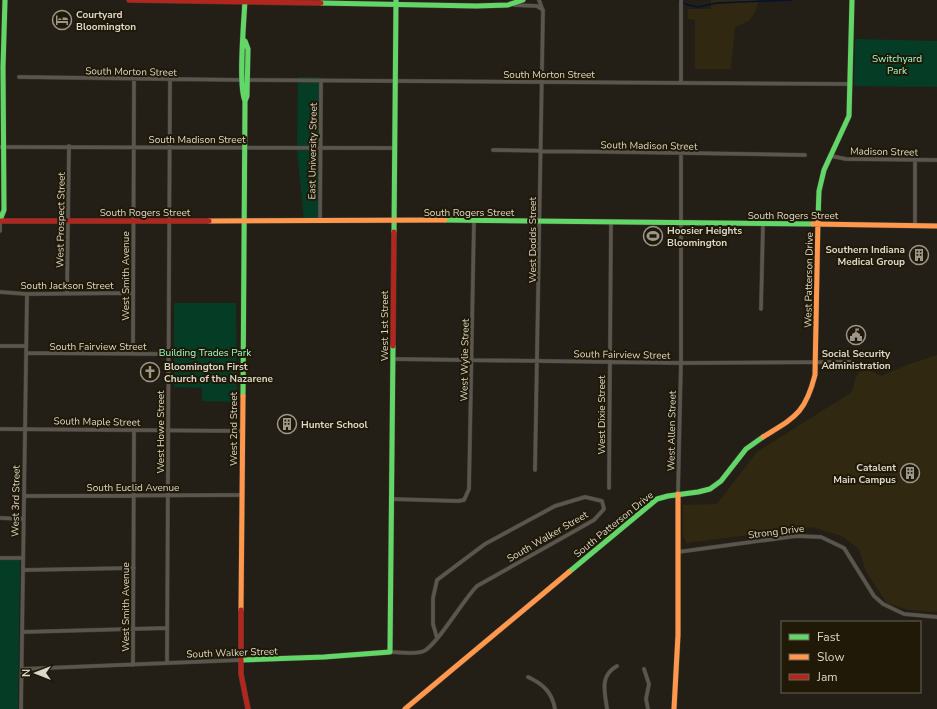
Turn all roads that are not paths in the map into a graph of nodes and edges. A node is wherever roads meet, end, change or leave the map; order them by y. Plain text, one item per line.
1 (5, 0) edge
2 (129, 0) edge
3 (523, 0) edge
4 (539, 0) edge
5 (682, 0) edge
6 (245, 1) edge
7 (852, 1) edge
8 (395, 2) edge
9 (508, 5) junction
10 (543, 11) junction
11 (19, 77) dead end
12 (134, 79) junction
13 (170, 80) junction
14 (245, 80) junction
15 (321, 81) junction
16 (395, 81) junction
17 (542, 82) junction
18 (681, 83) junction
19 (851, 84) junction
20 (69, 146) junction
21 (133, 146) junction
22 (2, 147) edge
23 (169, 147) junction
24 (245, 147) junction
25 (320, 148) junction
26 (395, 148) junction
27 (493, 150) dead end
28 (540, 151) junction
29 (681, 153) junction
30 (805, 155) dead end
31 (831, 156) junction
32 (915, 160) junction
33 (937, 160) edge
34 (69, 220) junction
35 (394, 220) junction
36 (474, 220) junction
37 (0, 221) edge
38 (134, 221) junction
39 (244, 221) junction
40 (320, 221) junction
41 (540, 221) junction
42 (169, 222) junction
43 (611, 222) junction
44 (682, 223) junction
45 (818, 223) junction
46 (0, 224) edge
47 (763, 224) junction
48 (915, 225) junction
49 (937, 226) edge
50 (0, 231) edge
51 (0, 292) edge
52 (133, 293) junction
53 (27, 294) junction
54 (67, 294) junction
55 (761, 309) dead end
56 (0, 346) edge
57 (26, 346) junction
58 (26, 353) junction
59 (133, 354) junction
60 (169, 354) junction
61 (393, 359) junction
62 (472, 360) junction
63 (537, 360) junction
64 (609, 362) junction
65 (816, 362) junction
66 (851, 362) dead end
67 (681, 363) junction
68 (0, 429) edge
69 (25, 429) junction
70 (134, 430) junction
71 (168, 430) junction
72 (242, 431) junction
73 (535, 470) dead end
74 (608, 488) dead end
75 (678, 494) junction
76 (134, 495) junction
77 (168, 495) junction
78 (242, 495) junction
79 (24, 496) junction
80 (391, 499) junction
81 (0, 518) edge
82 (24, 518) junction
83 (678, 552) junction
84 (0, 558) edge
85 (23, 558) junction
86 (134, 568) junction
87 (23, 570) junction
88 (937, 617) edge
89 (167, 628) junction
90 (133, 629) junction
91 (22, 632) junction
92 (437, 638) junction
93 (390, 652) junction
94 (241, 660) junction
95 (167, 664) junction
96 (133, 665) junction
97 (616, 666) dead end
98 (22, 669) junction
99 (644, 669) dead end
100 (528, 677) dead end
101 (21, 709) edge
102 (248, 709) edge
103 (405, 709) edge
104 (555, 709) edge
105 (607, 709) edge
106 (648, 709) edge
107 (674, 709) edge

1 - 22 street
2 - 6 street
3 - 9 street
4 - 10 street, West Dodds Street
5 - 18 street
6 - 8 street
6 - 14 street, West 2nd Street
7 - 19 street, West Patterson Drive
8 - 9 street
8 - 16 street, West 1st Street
9 - 10 street
10 - 17 street, West Dodds Street
11 - 12 street, South Morton Street
12 - 13 street, South Morton Street
12 - 21 street, West Smith Avenue
13 - 14 street, South Morton Street
13 - 23 street, West Howe Street
14 - 15 street, South Morton Street
14 - 24 street, West 2nd Street
15 - 16 street, South Morton Street
15 - 25 street, East University Street
16 - 17 street, South Morton Street
16 - 26 street, West 1st Street
17 - 18 street, South Morton Street
17 - 28 street, West Dodds Street
18 - 19 street, South Morton Street
19 - 31 street, West Patterson Drive
20 - 21 street, South Madison Street
20 - 22 street, South Madison Street
20 - 34 street, West Prospect Street
21 - 23 street, South Madison Street
21 - 38 street, West Smith Avenue
22 - 37 street
23 - 24 street, South Madison Street
23 - 42 street, West Howe Street
24 - 25 street, South Madison Street
24 - 39 street, West 2nd Street
25 - 26 street, South Madison Street
25 - 40 street, East University Street
26 - 35 street, West 1st Street
27 - 28 street, South Madison Street
28 - 29 street, South Madison Street
28 - 41 street, West Dodds Street
29 - 30 street, South Madison Street
29 - 44 street, West Allen Street
31 - 32 street, Madison Street
31 - 45 street, West Patterson Drive
32 - 33 street, Madison Street
32 - 48 street
34 - 37 street, South Rogers Street
34 - 38 street, South Rogers Street
34 - 54 street, West Prospect Street
35 - 36 street, South Rogers Street
35 - 40 street, South Rogers Street
35 - 61 street, West 1st Street
36 - 41 street, South Rogers Street
36 - 62 street, West Wylie Street
38 - 42 street, South Rogers Street
38 - 52 street, West Smith Avenue
39 - 40 street, South Rogers Street
39 - 42 street, South Rogers Street
39 - 72 street, West 2nd Street
41 - 43 street, South Rogers Street
41 - 63 street, West Dodds Street
42 - 60 street, West Howe Street
43 - 44 street, South Rogers Street
43 - 64 street, West Dixie Street
44 - 47 street, South Rogers Street
44 - 67 street, West Allen Street
45 - 47 street, South Rogers Street
45 - 48 street, South Rogers Street
45 - 65 street, West Patterson Drive
46 - 50 street
47 - 55 street
48 - 49 street, South Rogers Street
51 - 53 street, South Jackson Street
52 - 54 street, South Jackson Street
52 - 59 street, West Smith Avenue
53 - 54 street, South Jackson Street
53 - 57 street, West 3rd Street
56 - 57 street
57 - 58 street, West 3rd Street
58 - 59 street, South Fairview Street
58 - 69 street, West 3rd Street
59 - 60 street, South Fairview Street
60 - 71 street, West Howe Street
61 - 62 street, South Fairview Street
61 - 80 street, West 1st Street
62 - 63 street, South Fairview Street
62 - 80 street, West Wylie Street
63 - 64 street, South Fairview Street
63 - 73 street, West Dodds Street
64 - 67 street, South Fairview Street
64 - 74 street, West Dixie Street
65 - 66 street, South Fairview Street
65 - 67 street, South Fairview Street
65 - 75 street, South Patterson Drive
67 - 75 street, West Allen Street
68 - 69 street, South Maple Street
69 - 70 street, South Maple Street
69 - 79 street, West 3rd Street
70 - 71 street, South Maple Street
70 - 76 street, West Smith Avenue
71 - 72 street, South Maple Street
71 - 77 street, West Howe Street
72 - 78 street, West 2nd Street
75 - 83 street, West Allen Street
75 - 103 street, South Patterson Drive
76 - 77 street, South Euclid Avenue
76 - 79 street, South Euclid Avenue
76 - 86 street, West Smith Avenue
77 - 78 street, South Euclid Avenue
77 - 89 street, West Howe Street
78 - 94 street, West 2nd Street
79 - 82 street, West 3rd Street
80 - 93 street, West 1st Street
81 - 82 street
82 - 85 street, West 3rd Street
83 - 88 street, Strong Drive
83 - 107 street, West Allen Street
84 - 85 street
85 - 87 street, West 3rd Street
86 - 87 street
86 - 90 street, West Smith Avenue
87 - 91 street, West 3rd Street
89 - 90 street
89 - 95 street, West Howe Street
90 - 91 street
90 - 96 street, West Smith Avenue
91 - 98 street, West 3rd Street
92 - 92 street, South Walker Street
92 - 93 street, South Walker Street
93 - 94 street, South Walker Street
94 - 95 street, South Walker Street
94 - 102 street, West 2nd Street
95 - 96 street, South Walker Street
96 - 98 street, South Walker Street
97 - 105 street
98 - 101 street, West 3rd Street
99 - 106 street
100 - 104 street

